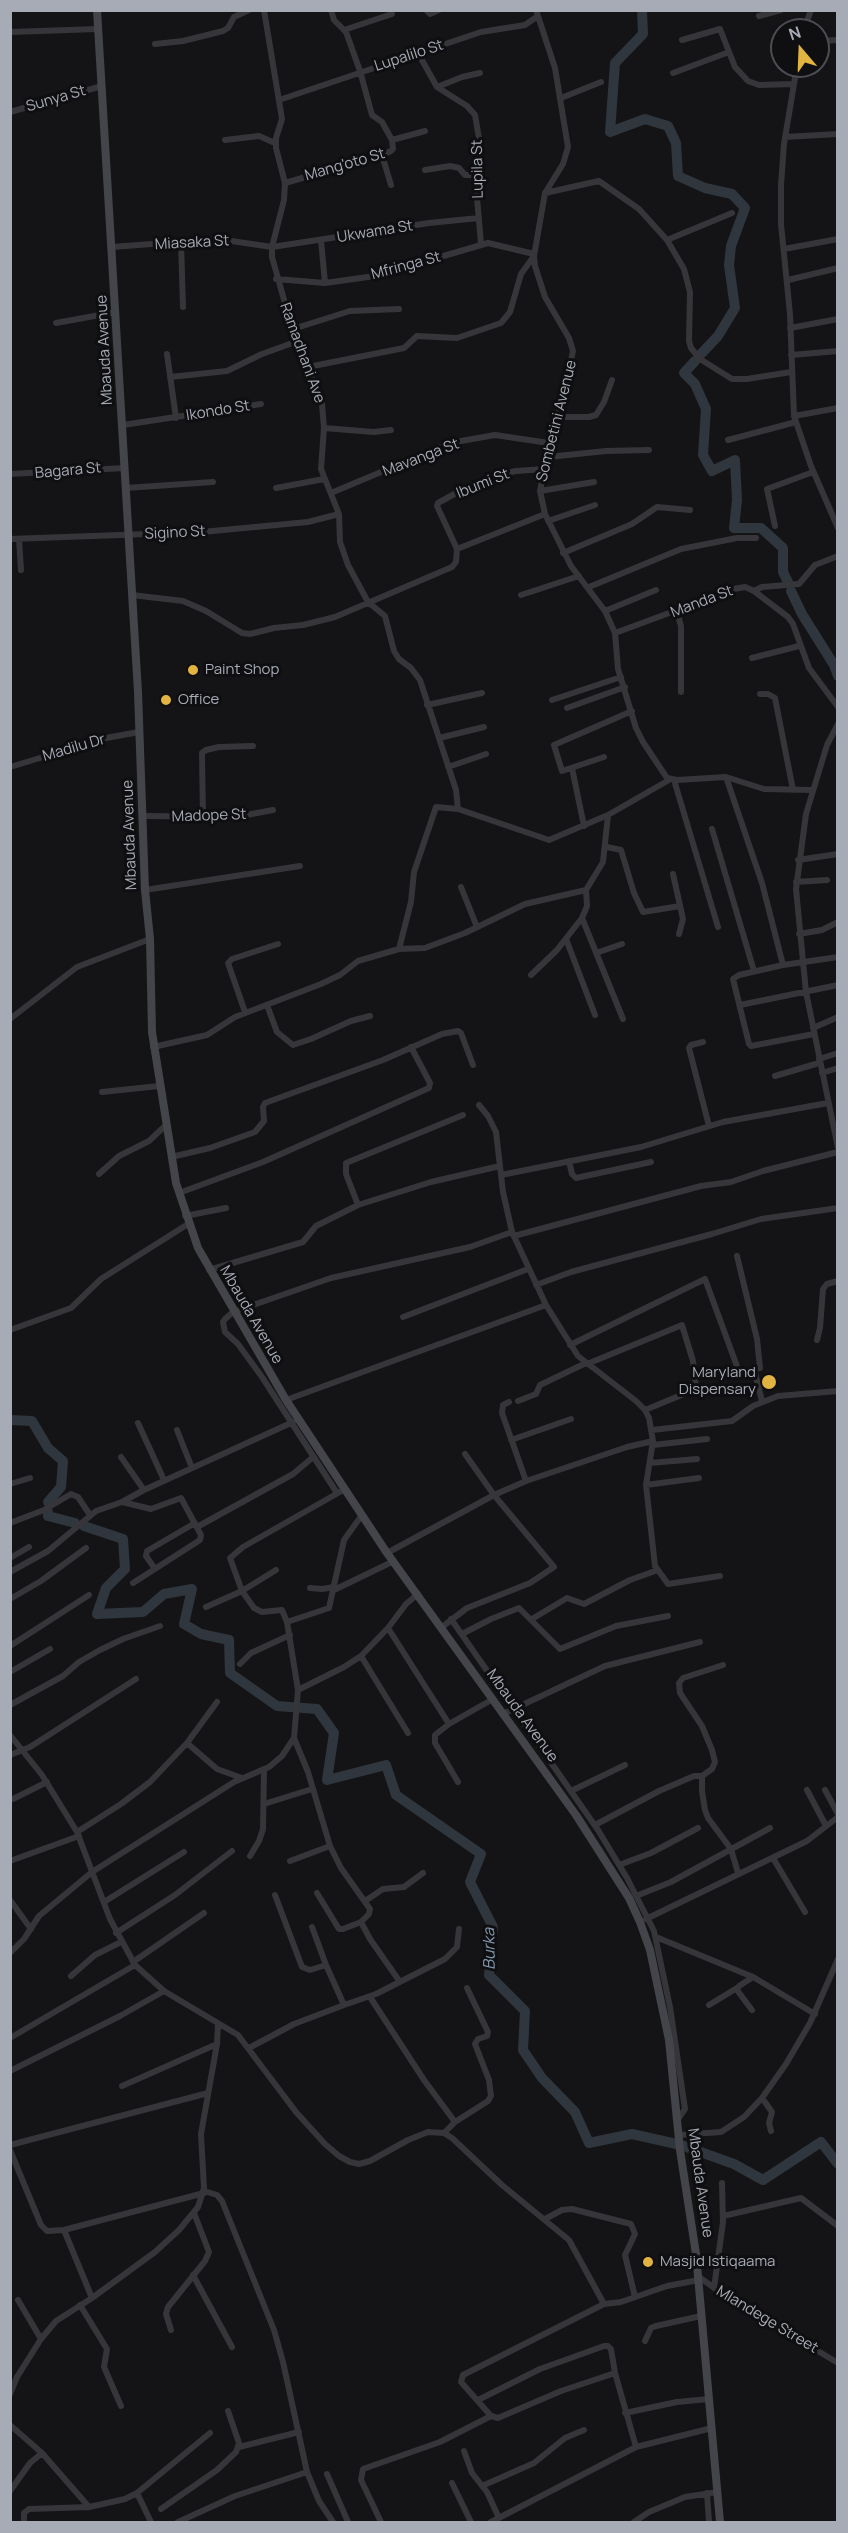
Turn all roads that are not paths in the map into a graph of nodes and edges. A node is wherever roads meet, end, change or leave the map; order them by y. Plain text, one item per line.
1 (97, 10) edge
2 (249, 10) edge
3 (264, 10) edge
4 (331, 10) edge
5 (426, 10) edge
6 (439, 10) edge
7 (781, 10) edge
8 (392, 14) dead end
9 (537, 14) edge
10 (759, 16) dead end
11 (97, 29) junction
12 (344, 30) junction
13 (10, 32) edge
14 (682, 40) dead end
15 (155, 44) dead end
16 (729, 52) junction
17 (418, 53) junction
18 (360, 71) junction
19 (673, 72) dead end
20 (480, 73) dead end
21 (795, 78) edge
22 (601, 82) dead end
23 (794, 84) junction
24 (102, 86) junction
25 (437, 87) junction
26 (561, 98) junction
27 (279, 100) junction
28 (10, 112) edge
29 (424, 131) dead end
30 (837, 134) edge
31 (785, 137) junction
32 (225, 140) dead end
33 (392, 140) junction
34 (275, 143) junction
35 (382, 155) junction
36 (425, 170) dead end
37 (475, 175) junction
38 (285, 183) junction
39 (391, 185) dead end
40 (545, 193) junction
41 (732, 213) dead end
42 (479, 218) junction
43 (837, 239) edge
44 (321, 240) junction
45 (667, 240) junction
46 (181, 242) junction
47 (481, 244) junction
48 (112, 247) junction
49 (272, 247) junction
50 (784, 249) junction
51 (534, 255) junction
52 (837, 268) edge
53 (276, 279) junction
54 (788, 280) junction
55 (325, 283) junction
56 (183, 307) dead end
57 (399, 309) dead end
58 (116, 312) junction
59 (837, 319) edge
60 (56, 324) dead end
61 (293, 328) junction
62 (790, 328) junction
63 (298, 341) junction
64 (837, 351) edge
65 (167, 354) dead end
66 (791, 355) junction
67 (308, 367) junction
68 (791, 372) junction
69 (170, 377) junction
70 (612, 380) dead end
71 (261, 404) dead end
72 (837, 408) edge
73 (557, 417) junction
74 (176, 418) junction
75 (794, 419) junction
76 (123, 425) junction
77 (324, 428) junction
78 (392, 430) dead end
79 (728, 440) dead end
80 (549, 443) junction
81 (650, 450) dead end
82 (548, 457) junction
83 (125, 468) junction
84 (545, 469) junction
85 (813, 472) junction
86 (10, 474) edge
87 (324, 479) junction
88 (213, 482) dead end
89 (594, 482) dead end
90 (126, 488) junction
91 (276, 488) dead end
92 (540, 491) junction
93 (331, 493) junction
94 (595, 505) dead end
95 (690, 510) dead end
96 (339, 514) junction
97 (546, 517) junction
98 (775, 526) dead end
99 (837, 528) edge
100 (128, 536) junction
101 (756, 538) dead end
102 (10, 539) edge
103 (20, 539) junction
104 (457, 549) junction
105 (563, 553) junction
106 (837, 556) edge
107 (21, 570) dead end
108 (579, 576) junction
109 (589, 588) junction
110 (656, 590) dead end
111 (754, 591) junction
112 (132, 595) junction
113 (521, 595) dead end
114 (368, 602) junction
115 (605, 610) junction
116 (677, 612) junction
117 (615, 633) junction
118 (799, 646) junction
119 (752, 658) dead end
120 (621, 677) junction
121 (625, 687) junction
122 (681, 692) dead end
123 (482, 693) dead end
124 (759, 694) dead end
125 (552, 700) dead end
126 (427, 705) junction
127 (837, 707) edge
128 (567, 708) dead end
129 (632, 711) junction
130 (837, 724) edge
131 (484, 727) dead end
132 (139, 732) junction
133 (439, 738) junction
134 (253, 746) dead end
135 (486, 754) dead end
136 (604, 757) dead end
137 (10, 767) edge
138 (448, 767) junction
139 (572, 768) junction
140 (726, 777) junction
141 (672, 780) junction
142 (793, 790) junction
143 (812, 790) junction
144 (458, 809) junction
145 (273, 810) dead end
146 (608, 815) junction
147 (144, 816) junction
148 (202, 817) junction
149 (584, 826) junction
150 (711, 829) dead end
151 (606, 847) junction
152 (837, 854) edge
153 (798, 860) junction
154 (300, 866) dead end
155 (673, 874) dead end
156 (827, 880) dead end
157 (796, 882) junction
158 (460, 887) dead end
159 (145, 890) junction
160 (586, 890) junction
161 (680, 906) junction
162 (582, 918) junction
163 (837, 922) edge
164 (477, 927) junction
165 (718, 927) dead end
166 (679, 934) dead end
167 (799, 934) junction
168 (150, 939) junction
169 (566, 939) junction
170 (278, 944) dead end
171 (622, 944) dead end
172 (399, 949) junction
173 (596, 953) junction
174 (837, 957) edge
175 (802, 961) junction
176 (783, 965) junction
177 (754, 971) junction
178 (531, 975) dead end
179 (837, 985) edge
180 (806, 992) junction
181 (267, 1005) junction
182 (740, 1005) junction
183 (245, 1012) junction
184 (595, 1014) dead end
185 (370, 1016) dead end
186 (837, 1017) edge
187 (10, 1019) edge
188 (622, 1019) dead end
189 (813, 1031) junction
190 (703, 1042) dead end
191 (153, 1047) junction
192 (411, 1047) junction
193 (837, 1053) edge
194 (819, 1061) junction
195 (473, 1065) dead end
196 (837, 1068) edge
197 (822, 1073) junction
198 (775, 1076) dead end
199 (159, 1086) junction
200 (102, 1092) dead end
201 (828, 1103) junction
202 (478, 1105) dead end
203 (837, 1108) edge
204 (830, 1112) junction
205 (463, 1115) dead end
206 (165, 1126) junction
207 (709, 1126) junction
208 (837, 1150) edge
209 (171, 1157) junction
210 (569, 1161) junction
211 (651, 1162) dead end
212 (500, 1166) junction
213 (99, 1174) dead end
214 (501, 1175) junction
215 (179, 1193) junction
216 (358, 1205) junction
217 (226, 1208) dead end
218 (837, 1208) edge
219 (187, 1220) junction
220 (513, 1234) junction
221 (737, 1256) dead end
222 (528, 1269) junction
223 (209, 1270) junction
224 (837, 1281) edge
225 (536, 1285) junction
226 (546, 1305) junction
227 (233, 1312) junction
228 (403, 1317) dead end
229 (10, 1330) edge
230 (816, 1340) dead end
231 (570, 1345) junction
232 (587, 1364) junction
233 (754, 1369) junction
234 (837, 1391) edge
235 (285, 1400) junction
236 (518, 1401) dead end
237 (762, 1401) junction
238 (509, 1402) dead end
239 (645, 1410) junction
240 (571, 1419) dead end
241 (299, 1420) junction
242 (138, 1423) dead end
243 (290, 1423) junction
244 (177, 1430) dead end
245 (652, 1430) junction
246 (707, 1439) dead end
247 (511, 1440) junction
248 (653, 1443) junction
249 (465, 1454) dead end
250 (121, 1457) dead end
251 (312, 1458) junction
252 (697, 1459) dead end
253 (650, 1463) junction
254 (192, 1468) junction
255 (30, 1478) dead end
256 (699, 1478) dead end
257 (164, 1480) junction
258 (526, 1481) junction
259 (10, 1484) edge
260 (645, 1485) junction
261 (144, 1490) junction
262 (341, 1491) junction
263 (494, 1495) junction
264 (122, 1502) junction
265 (90, 1515) junction
266 (362, 1515) junction
267 (10, 1523) edge
268 (196, 1525) junction
269 (30, 1547) dead end
270 (86, 1548) dead end
271 (387, 1553) junction
272 (10, 1558) edge
273 (394, 1561) junction
274 (155, 1569) junction
275 (276, 1570) dead end
276 (658, 1570) junction
277 (10, 1572) edge
278 (720, 1576) dead end
279 (133, 1583) dead end
280 (310, 1588) dead end
281 (334, 1589) junction
282 (242, 1591) junction
283 (417, 1594) junction
284 (88, 1595) dead end
285 (10, 1599) edge
286 (206, 1608) dead end
287 (668, 1616) dead end
288 (451, 1619) junction
289 (532, 1619) junction
290 (287, 1622) junction
291 (160, 1626) dead end
292 (441, 1627) junction
293 (388, 1628) junction
294 (462, 1634) junction
295 (290, 1635) junction
296 (700, 1642) dead end
297 (10, 1646) edge
298 (50, 1649) dead end
299 (361, 1656) junction
300 (240, 1664) dead end
301 (723, 1665) dead end
302 (10, 1672) edge
303 (136, 1679) dead end
304 (298, 1690) junction
305 (493, 1700) junction
306 (217, 1702) dead end
307 (10, 1705) edge
308 (514, 1708) junction
309 (504, 1714) junction
310 (449, 1724) junction
311 (408, 1733) dead end
312 (10, 1736) edge
313 (294, 1738) junction
314 (187, 1743) junction
315 (22, 1751) junction
316 (10, 1755) edge
317 (625, 1765) dead end
318 (264, 1770) junction
319 (702, 1776) junction
320 (242, 1778) junction
321 (47, 1782) junction
322 (458, 1782) dead end
323 (312, 1789) junction
324 (807, 1790) dead end
325 (825, 1790) dead end
326 (572, 1791) junction
327 (13, 1799) dead end
328 (264, 1804) junction
329 (837, 1816) edge
330 (595, 1825) junction
331 (826, 1826) junction
332 (698, 1828) dead end
333 (770, 1828) dead end
334 (78, 1834) junction
335 (330, 1846) junction
336 (731, 1849) junction
337 (232, 1851) dead end
338 (184, 1852) dead end
339 (250, 1856) dead end
340 (773, 1858) junction
341 (10, 1860) edge
342 (290, 1861) dead end
343 (619, 1865) junction
344 (92, 1872) junction
345 (738, 1873) junction
346 (423, 1874) dead end
347 (317, 1893) dead end
348 (275, 1895) dead end
349 (636, 1896) junction
350 (10, 1900) edge
351 (365, 1900) junction
352 (104, 1902) junction
353 (204, 1912) dead end
354 (805, 1912) dead end
355 (644, 1920) junction
356 (361, 1922) junction
357 (312, 1927) dead end
358 (31, 1929) junction
359 (459, 1929) dead end
360 (116, 1933) junction
361 (657, 1938) junction
362 (122, 1942) junction
363 (10, 1953) edge
364 (837, 1959) edge
365 (134, 1963) junction
366 (326, 1965) junction
367 (71, 1976) dead end
368 (753, 1977) junction
369 (400, 1982) junction
370 (467, 1988) dead end
371 (737, 1988) junction
372 (164, 1991) junction
373 (369, 1997) junction
374 (344, 2005) junction
375 (709, 2005) dead end
376 (753, 2010) dead end
377 (814, 2014) junction
378 (218, 2024) junction
379 (10, 2038) edge
380 (217, 2044) junction
381 (249, 2048) junction
382 (10, 2071) edge
383 (122, 2086) dead end
384 (208, 2093) junction
385 (762, 2098) junction
386 (678, 2120) junction
387 (455, 2122) junction
388 (771, 2131) dead end
389 (444, 2133) junction
390 (679, 2135) junction
391 (10, 2145) edge
392 (10, 2150) edge
393 (722, 2183) dead end
394 (204, 2192) junction
395 (194, 2213) junction
396 (723, 2216) junction
397 (545, 2219) junction
398 (837, 2226) edge
399 (64, 2230) junction
400 (193, 2275) junction
401 (698, 2278) junction
402 (714, 2288) junction
403 (635, 2297) junction
404 (92, 2298) junction
405 (18, 2300) dead end
406 (604, 2304) junction
407 (80, 2305) junction
408 (701, 2316) junction
409 (171, 2330) dead end
410 (41, 2339) junction
411 (645, 2341) dead end
412 (232, 2347) dead end
413 (837, 2363) edge
414 (615, 2373) junction
415 (10, 2394) edge
416 (709, 2399) junction
417 (478, 2400) junction
418 (121, 2406) dead end
419 (228, 2411) dead end
420 (626, 2412) junction
421 (490, 2416) junction
422 (10, 2426) edge
423 (712, 2428) junction
424 (584, 2430) dead end
425 (299, 2432) junction
426 (210, 2433) dead end
427 (239, 2447) junction
428 (636, 2447) junction
429 (464, 2451) dead end
430 (42, 2453) junction
431 (307, 2472) junction
432 (327, 2474) dead end
433 (452, 2483) dead end
434 (482, 2486) junction
435 (10, 2491) edge
436 (718, 2492) junction
437 (137, 2493) junction
438 (707, 2493) junction
439 (89, 2507) junction
440 (161, 2509) dead end
441 (499, 2518) junction
442 (24, 2523) edge
443 (152, 2523) edge
444 (178, 2523) edge
445 (333, 2523) edge
446 (348, 2523) edge
447 (381, 2523) edge
448 (471, 2523) edge
449 (491, 2523) edge
450 (633, 2523) edge
451 (709, 2523) edge
452 (720, 2523) edge

1 - 11 street, Mbauda Avenue
2 - 15 street
3 - 27 street, Ramadhani Ave
4 - 12 street, Mang'oto St
5 - 6 street
7 - 10 street
8 - 12 street
9 - 17 street, Lupalilo St
9 - 26 street, Sombetini Avenue
11 - 13 street
11 - 24 street, Mbauda Avenue
12 - 18 street, Mang'oto St
14 - 16 street
16 - 19 street
16 - 23 street
17 - 18 street, Lupalilo St
17 - 25 street
18 - 27 street, Lupalilo St
18 - 33 street, Mang'oto St
20 - 25 street
21 - 23 street
22 - 26 street
23 - 31 street
24 - 28 street, Sunya St
24 - 48 street, Mbauda Avenue
25 - 37 street, Lupila St
26 - 40 street, Sombetini Avenue
27 - 34 street, Ramadhani Ave
29 - 33 street
30 - 31 street
31 - 50 street
32 - 34 street
33 - 35 street, Mang'oto St
34 - 38 street, Ramadhani Ave
35 - 38 street, Mang'oto St
35 - 39 street
36 - 37 street
37 - 42 street, Lupila St
38 - 49 street, Ramadhani Ave
40 - 45 street
40 - 51 street, Sombetini Avenue
41 - 45 street
42 - 44 street, Ukwama St
42 - 47 street, Lupila St
43 - 50 street
44 - 49 street, Ukwama St
44 - 55 street
45 - 68 street
46 - 48 street, Miasaka St
46 - 49 street, Miasaka St
46 - 56 street
47 - 51 street, Mfringa St
47 - 55 street, Mfringa St
48 - 58 street, Mbauda Avenue
49 - 53 street, Ramadhani Ave
50 - 54 street
51 - 67 street
51 - 73 street, Sombetini Avenue
52 - 54 street
53 - 55 street, Mfringa St
53 - 61 street, Ramadhani Ave
54 - 62 street
57 - 61 street
58 - 60 street
58 - 76 street, Mbauda Avenue
59 - 62 street
61 - 63 street, Ramadhani Ave
62 - 66 street
63 - 67 street, Ramadhani Ave
63 - 69 street
64 - 66 street
65 - 69 street, Ikondo St
66 - 68 street
67 - 77 street, Ramadhani Ave
68 - 75 street
69 - 74 street, Ikondo St
70 - 73 street
71 - 74 street, Ikondo St
72 - 75 street
73 - 80 street, Sombetini Avenue
74 - 76 street, Ikondo St
75 - 79 street
75 - 85 street
76 - 83 street, Mbauda Avenue
77 - 78 street
77 - 87 street, Ramadhani Ave
80 - 82 street, Sombetini Avenue
80 - 93 street, Mavanga St
81 - 82 street
82 - 84 street, Sombetini Avenue
83 - 86 street, Bagara St
83 - 90 street, Mbauda Avenue
84 - 92 street, Sombetini Avenue
84 - 104 street, Ibumi St
85 - 98 street
85 - 99 street
87 - 91 street
87 - 93 street, Ramadhani Ave
88 - 90 street
89 - 92 street
90 - 100 street, Mbauda Avenue
92 - 97 street, Sombetini Avenue
93 - 96 street, Ramadhani Ave
94 - 97 street
95 - 105 street
96 - 100 street, Sigino St
96 - 114 street, Ramadhani Ave
97 - 104 street
97 - 105 street, Sombetini Avenue
100 - 103 street, Sigino St
100 - 112 street, Mbauda Avenue
101 - 109 street
102 - 103 street, Sigino St
103 - 107 street
104 - 114 street
105 - 108 street, Sombetini Avenue
106 - 111 street
108 - 109 street, Sombetini Avenue
108 - 113 street
109 - 115 street, Sombetini Avenue
110 - 115 street
111 - 116 street, Manda St
111 - 118 street, Manda St
112 - 114 street
112 - 132 street, Mbauda Avenue
114 - 126 street, Ramadhani Ave
115 - 117 street, Sombetini Avenue
116 - 117 street, Manda St
116 - 122 street
117 - 120 street, Sombetini Avenue
118 - 119 street
118 - 127 street, Manda St
120 - 121 street, Sombetini Avenue
120 - 125 street
121 - 128 street
121 - 129 street, Sombetini Avenue
123 - 126 street
124 - 142 street
126 - 133 street, Ramadhani Ave
129 - 139 street
129 - 141 street, Sombetini Avenue
130 - 143 street
131 - 133 street
132 - 137 street, Madilu Dr
132 - 147 street, Mbauda Avenue
133 - 138 street, Ramadhani Ave
134 - 148 street
135 - 138 street
136 - 139 street
138 - 144 street, Ramadhani Ave
139 - 149 street
140 - 141 street
140 - 142 street
140 - 176 street
141 - 146 street
141 - 165 street, Sombetini Avenue
142 - 143 street
143 - 153 street
144 - 149 street
144 - 172 street
145 - 148 street, Madope St
146 - 149 street
146 - 151 street
147 - 148 street, Madope St
147 - 159 street, Mbauda Avenue
150 - 177 street
151 - 160 street
151 - 161 street
152 - 153 street
153 - 157 street
154 - 159 street
155 - 161 street
156 - 157 street
157 - 167 street
158 - 164 street
159 - 168 street, Mbauda Avenue
160 - 162 street
160 - 164 street
161 - 166 street
162 - 169 street
162 - 173 street
163 - 167 street
164 - 172 street
167 - 175 street
168 - 187 street
168 - 191 street, Mbauda Avenue
169 - 178 street
169 - 184 street
170 - 183 street
171 - 173 street
172 - 181 street
173 - 188 street
174 - 175 street
175 - 176 street
175 - 180 street
176 - 177 street
177 - 182 street
179 - 180 street
180 - 182 street
180 - 189 street
181 - 183 street
181 - 185 street
182 - 189 street
183 - 191 street
186 - 189 street
189 - 194 street
190 - 207 street
191 - 199 street, Mbauda Avenue
192 - 195 street
192 - 209 street
192 - 215 street
193 - 194 street
194 - 197 street
194 - 198 street
196 - 197 street
197 - 201 street
199 - 200 street
199 - 206 street, Mbauda Avenue
201 - 204 street
201 - 207 street
202 - 212 street
203 - 204 street
204 - 208 street
205 - 216 street
206 - 209 street, Mbauda Avenue
206 - 213 street
207 - 210 street
208 - 220 street
209 - 215 street, Mbauda Avenue
210 - 211 street
210 - 214 street
212 - 214 street
212 - 216 street
214 - 220 street
215 - 219 street, Mbauda Avenue
216 - 223 street
217 - 219 street
218 - 225 street
219 - 223 street, Mbauda Avenue
219 - 229 street
220 - 222 street
220 - 227 street
221 - 233 street
222 - 225 street
222 - 228 street
223 - 227 street, Mbauda Avenue
224 - 230 street
225 - 226 street
226 - 231 street
226 - 235 street
227 - 235 street, Mbauda Avenue
227 - 243 street
231 - 232 street
231 - 233 street
232 - 236 street
232 - 239 street
232 - 239 street
233 - 237 street
234 - 237 street
235 - 241 street, Mbauda Avenue
237 - 245 street
238 - 247 street
239 - 245 street
240 - 247 street
241 - 243 street
241 - 262 street, Mbauda Avenue
242 - 257 street
243 - 251 street
243 - 254 street
244 - 254 street
245 - 248 street
246 - 248 street
247 - 258 street
248 - 253 street
248 - 258 street
249 - 263 street
250 - 261 street
251 - 262 street
251 - 268 street
252 - 253 street
253 - 260 street
254 - 257 street
255 - 259 street
256 - 260 street
257 - 261 street
258 - 263 street
260 - 276 street
261 - 264 street
262 - 266 street, Mbauda Avenue
262 - 282 street
263 - 271 street
263 - 288 street
264 - 265 street
264 - 268 street
265 - 267 street
265 - 277 street
266 - 271 street, Mbauda Avenue
266 - 281 street
268 - 274 street
268 - 274 street
269 - 272 street
270 - 285 street
271 - 273 street, Mbauda Avenue
273 - 281 street
273 - 283 street, Mbauda Avenue
274 - 279 street
275 - 282 street
276 - 278 street
276 - 289 street
280 - 281 street
281 - 290 street
282 - 286 street
282 - 290 street
283 - 292 street, Mbauda Avenue
283 - 293 street
284 - 297 street
287 - 289 street
288 - 292 street
288 - 294 street
289 - 294 street
290 - 295 street
291 - 307 street
292 - 305 street, Mbauda Avenue
293 - 299 street
293 - 310 street
294 - 308 street
295 - 300 street
295 - 304 street
296 - 308 street
298 - 302 street
299 - 304 street
299 - 311 street
301 - 319 street
303 - 315 street
304 - 313 street
305 - 309 street, Mbauda Avenue
305 - 310 street
306 - 314 street
308 - 309 street
308 - 326 street
309 - 355 street, Mbauda Avenue
310 - 322 street
312 - 315 street
313 - 318 street
313 - 323 street
314 - 320 street
314 - 334 street
315 - 316 street
315 - 321 street
317 - 326 street
318 - 320 street
318 - 328 street
319 - 330 street
319 - 336 street
320 - 344 street
321 - 327 street
321 - 334 street
323 - 328 street
323 - 335 street
324 - 331 street
325 - 329 street
326 - 330 street
328 - 339 street
329 - 331 street
330 - 343 street
331 - 340 street
332 - 343 street
333 - 336 street
334 - 341 street
334 - 344 street
335 - 342 street
335 - 351 street
336 - 345 street
336 - 349 street
337 - 360 street
338 - 352 street
340 - 345 street
340 - 354 street
343 - 349 street
344 - 352 street
344 - 358 street
345 - 355 street
346 - 351 street
347 - 356 street
348 - 366 street
349 - 355 street
350 - 358 street
351 - 356 street
352 - 360 street
353 - 365 street
355 - 361 street
355 - 386 street, Mbauda Avenue
356 - 369 street
357 - 366 street
358 - 363 street
359 - 369 street
360 - 362 street
361 - 368 street
361 - 386 street
362 - 365 street
362 - 367 street
364 - 377 street
365 - 372 street
365 - 379 street
366 - 374 street
368 - 371 street
368 - 377 street
369 - 373 street
370 - 387 street
371 - 375 street
371 - 376 street
372 - 378 street
372 - 382 street
373 - 374 street
373 - 387 street
374 - 381 street
377 - 385 street
378 - 380 street
378 - 381 street
380 - 383 street
380 - 384 street
381 - 389 street
384 - 391 street
384 - 394 street
385 - 388 street
385 - 390 street
386 - 390 street, Mbauda Avenue
387 - 389 street
389 - 397 street
390 - 401 street, Mbauda Avenue
392 - 399 street
393 - 396 street
394 - 395 street
394 - 399 street
394 - 425 street
395 - 400 street
395 - 404 street
396 - 398 street
396 - 402 street
397 - 403 street
397 - 406 street
399 - 404 street
400 - 409 street
400 - 412 street
401 - 402 street, Mlandege Street
401 - 403 street
401 - 408 street, Mbauda Avenue
402 - 413 street, Mlandege Street
403 - 406 street
404 - 407 street
405 - 410 street
406 - 417 street
407 - 410 street
407 - 418 street
408 - 411 street
408 - 416 street, Mbauda Avenue
410 - 415 street
414 - 417 street
414 - 420 street
414 - 421 street
416 - 420 street
416 - 423 street, Mbauda Avenue
417 - 421 street
419 - 427 street
420 - 428 street
421 - 447 street
422 - 430 street
423 - 428 street
423 - 436 street, Mbauda Avenue
424 - 434 street
425 - 427 street
425 - 431 street
426 - 437 street
427 - 440 street
428 - 441 street
429 - 434 street
430 - 435 street
430 - 439 street
431 - 444 street
431 - 445 street
432 - 446 street
433 - 448 street
434 - 441 street
436 - 438 street
436 - 452 street, Mbauda Avenue
437 - 439 street
437 - 443 street
438 - 450 street
438 - 451 street
439 - 442 street
441 - 449 street

